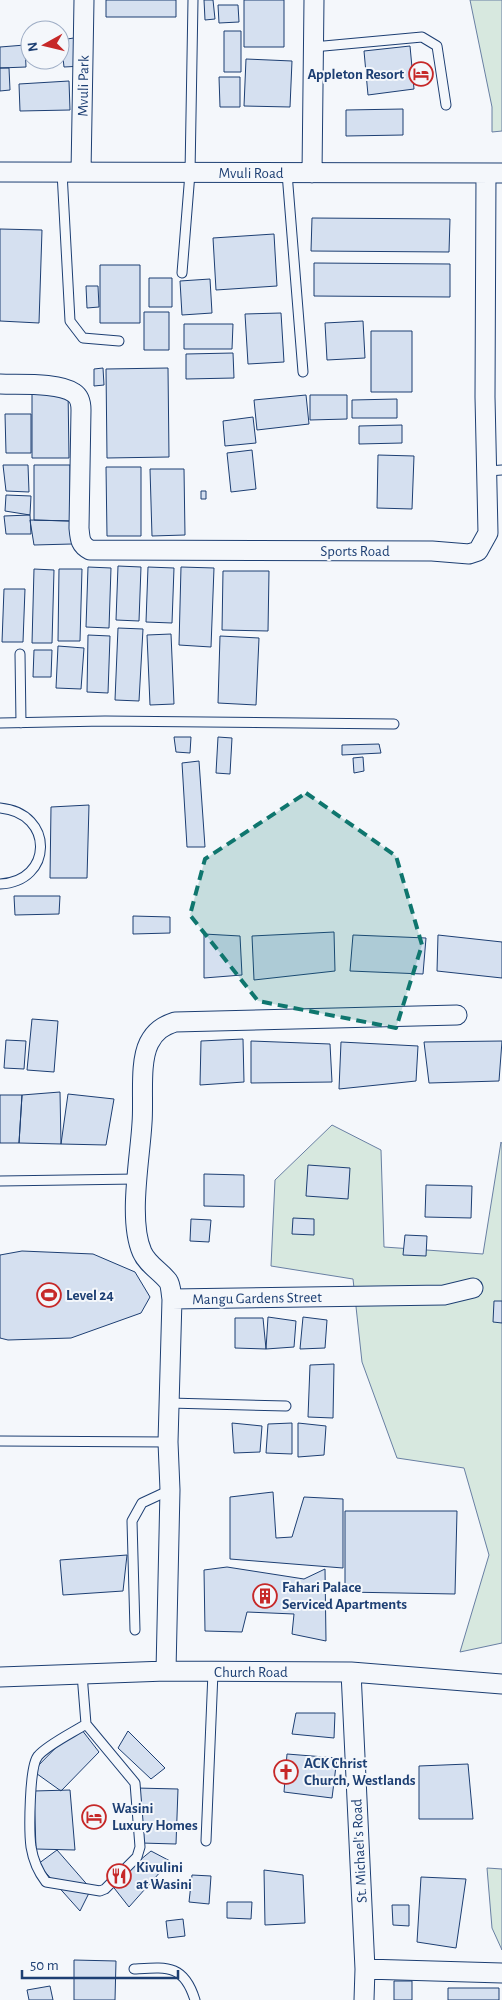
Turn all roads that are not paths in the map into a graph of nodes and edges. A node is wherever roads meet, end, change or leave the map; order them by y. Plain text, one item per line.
1 (84, 0) edge
2 (193, 0) edge
3 (314, 0) edge
4 (313, 47) junction
5 (446, 104) dead end
6 (0, 172) edge
7 (62, 172) junction
8 (81, 172) junction
9 (190, 173) junction
10 (287, 173) junction
11 (312, 173) junction
12 (494, 173) edge
13 (182, 273) dead end
14 (119, 341) dead end
15 (303, 372) dead end
16 (0, 384) edge
17 (495, 470) edge
18 (20, 654) dead end
19 (21, 723) junction
20 (0, 724) edge
21 (394, 724) dead end
22 (0, 807) edge
23 (0, 884) edge
24 (457, 1015) dead end
25 (136, 1179) junction
26 (0, 1181) edge
27 (474, 1288) dead end
28 (172, 1299) junction
29 (169, 1403) junction
30 (286, 1406) dead end
31 (0, 1441) edge
32 (168, 1442) junction
33 (170, 1490) junction
34 (135, 1630) dead end
35 (166, 1671) junction
36 (214, 1672) junction
37 (351, 1672) junction
38 (82, 1674) junction
39 (0, 1676) edge
40 (502, 1684) edge
41 (86, 1724) junction
42 (206, 1841) dead end
43 (365, 1968) junction
44 (134, 1969) dead end
45 (502, 1973) edge
46 (195, 2000) edge
47 (364, 2000) edge

1 - 8 street, Mvuli Park
2 - 9 lane
3 - 4 street
4 - 5 lane
4 - 11 street
6 - 7 street, Mvuli Road
7 - 8 street, Mvuli Road
7 - 14 lane
8 - 9 street, Mvuli Road
9 - 10 street, Mvuli Road
9 - 13 lane
10 - 11 street, Mvuli Road
10 - 15 lane
11 - 12 street, Mvuli Road
12 - 17 street, Sports Road
16 - 17 street, Sports Road
18 - 19 lane
19 - 20 lane
19 - 21 lane
22 - 23 lane
24 - 25 street, Mangu Gardens Street
25 - 26 lane
25 - 28 street, Mangu Gardens Street
27 - 28 street, Mangu Gardens Street
28 - 29 street
29 - 30 lane
29 - 32 street
31 - 32 lane
32 - 33 street
33 - 34 lane
33 - 35 street
35 - 36 street, Church Road
35 - 38 street, Church Road
36 - 37 street, Church Road
36 - 42 lane
37 - 40 street, Church Road
37 - 43 street, St. Michael's Road
38 - 39 street, Church Road
38 - 41 lane
41 - 41 lane
43 - 45 street
43 - 47 street, St. Michael's Road
44 - 46 lane

